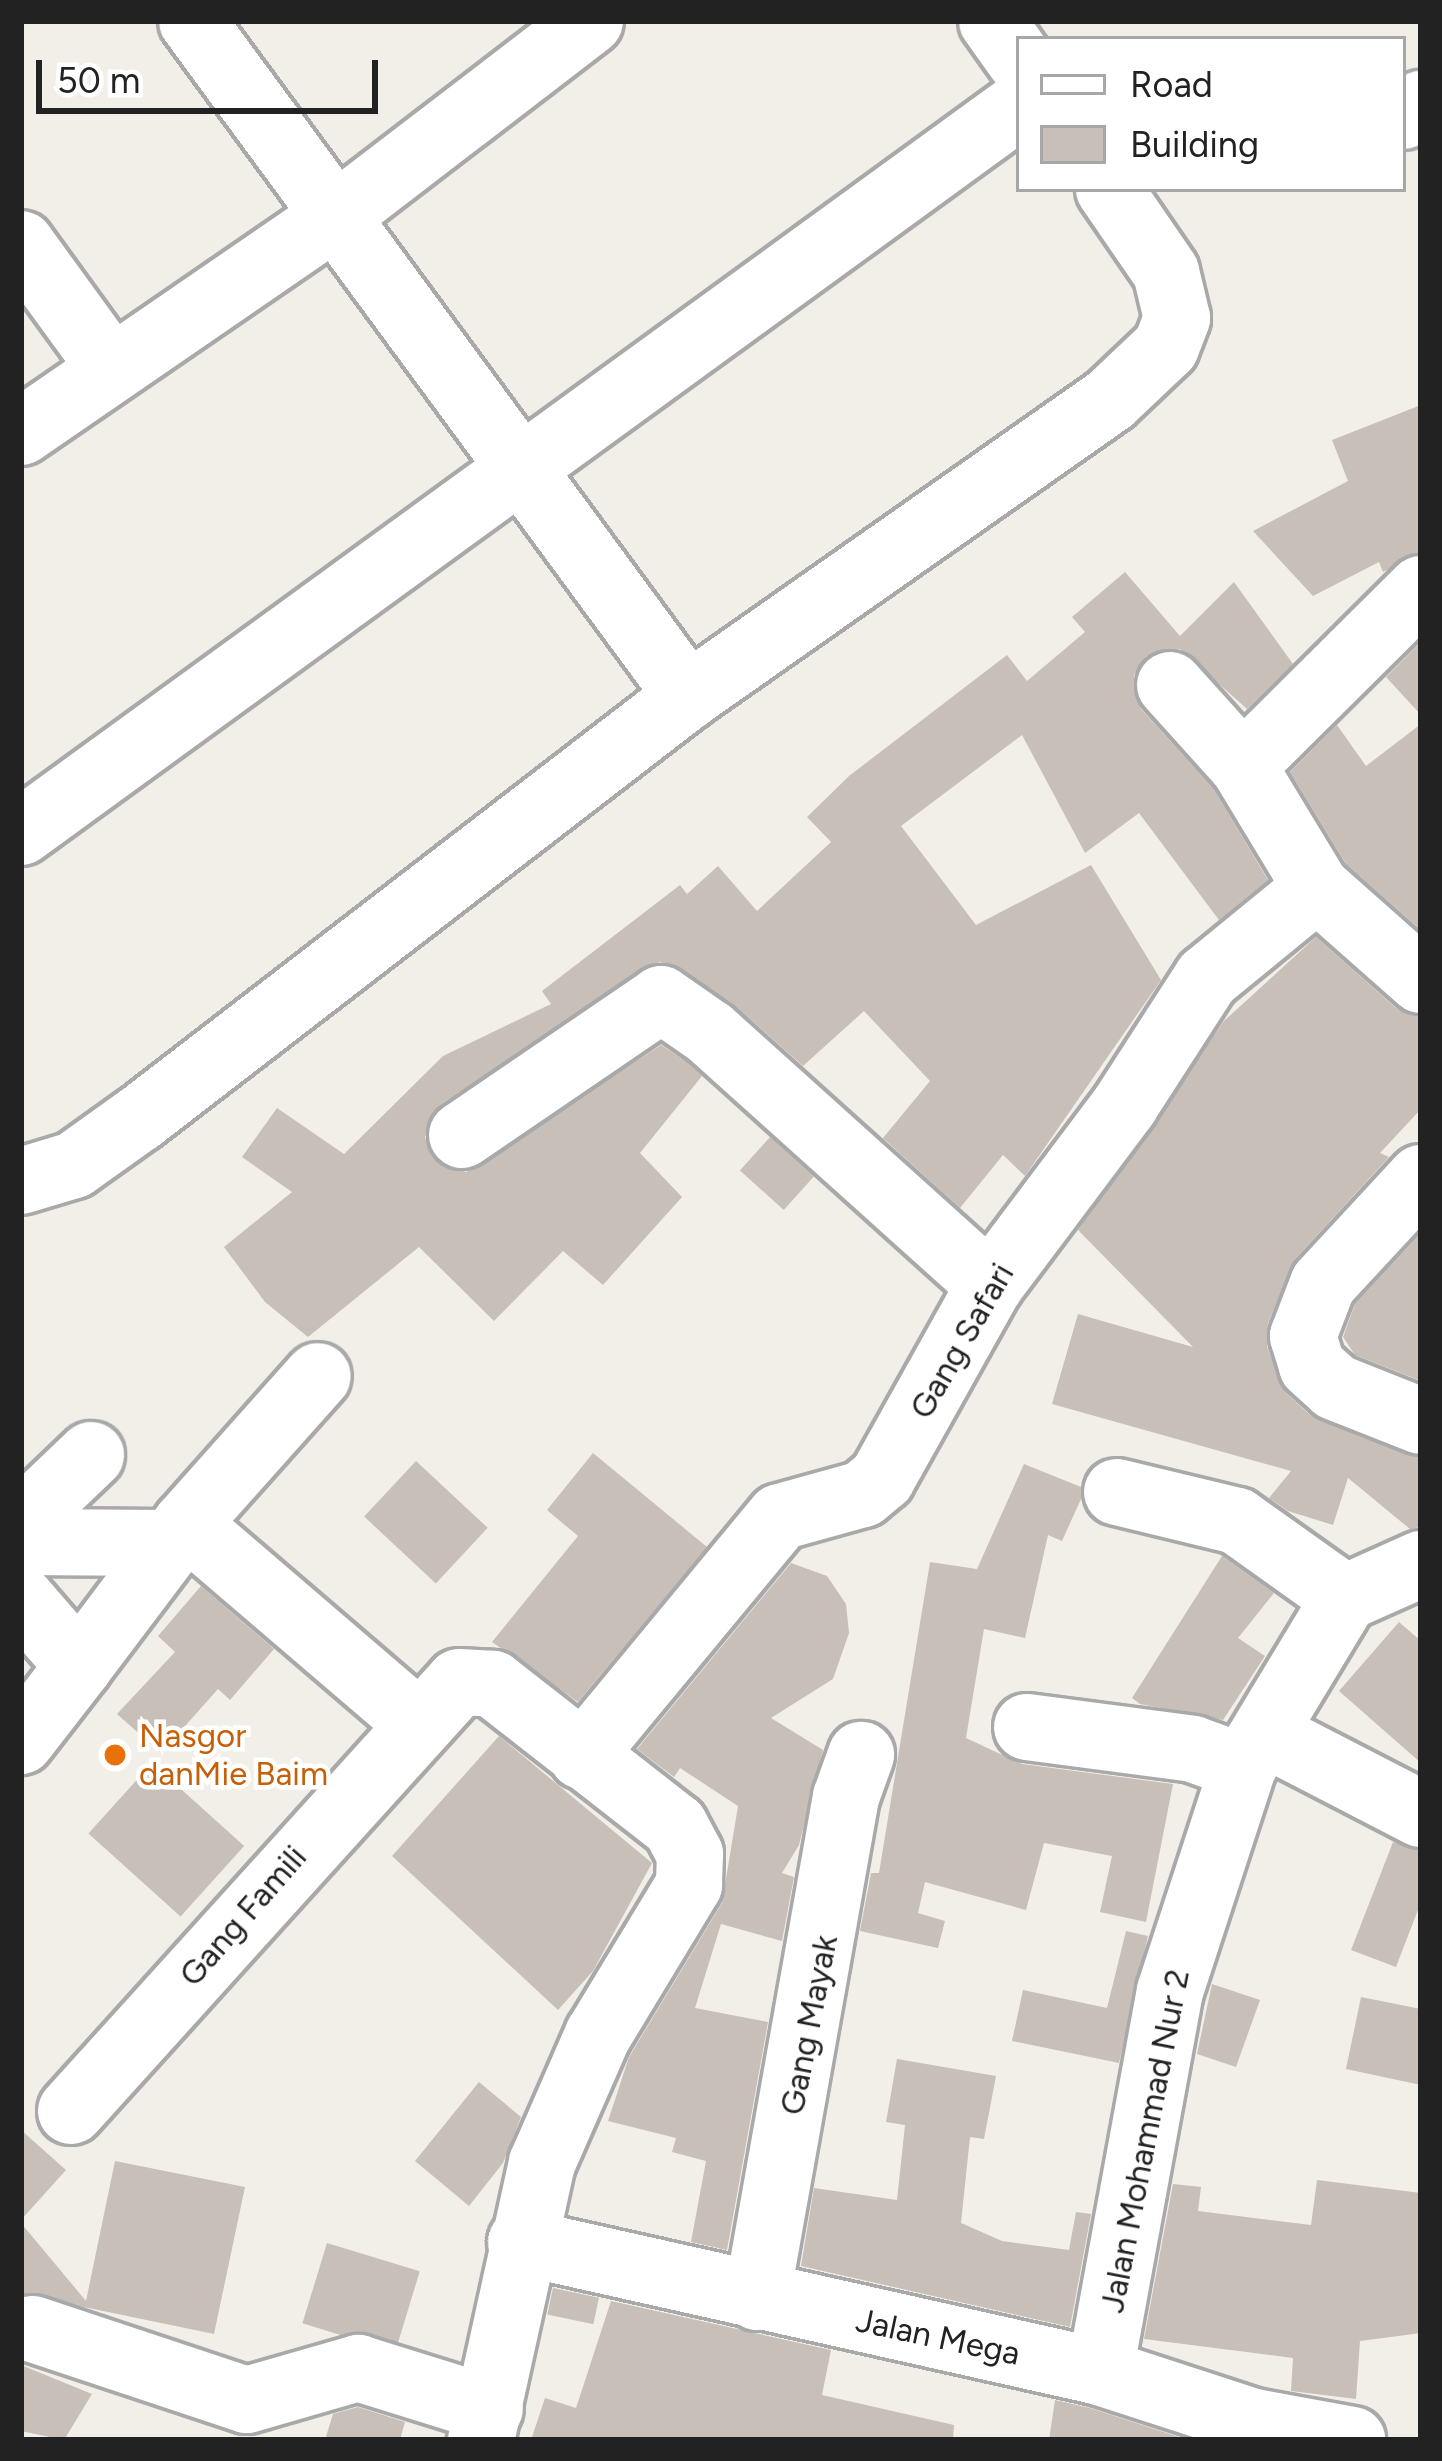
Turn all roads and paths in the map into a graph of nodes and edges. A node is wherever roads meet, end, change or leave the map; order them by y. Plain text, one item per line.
1 (192, 21) edge
2 (992, 21) edge
3 (552, 32) edge
4 (1016, 55) edge
5 (1016, 108) edge
6 (1111, 192) edge
7 (340, 212) junction
8 (21, 244) edge
9 (111, 368) junction
10 (21, 432) edge
11 (520, 467) junction
12 (1421, 589) edge
13 (1170, 685) dead end
14 (688, 696) junction
15 (1243, 766) junction
16 (21, 832) edge
17 (1317, 888) junction
18 (1421, 980) edge
19 (462, 1135) dead end
20 (1421, 1178) edge
21 (21, 1181) edge
22 (990, 1285) junction
23 (318, 1376) dead end
24 (1421, 1421) edge
25 (91, 1455) dead end
26 (1118, 1492) dead end
27 (21, 1522) edge
28 (178, 1534) junction
29 (21, 1542) edge
30 (1421, 1564) edge
31 (1345, 1598) junction
32 (21, 1599) edge
33 (80, 1666) junction
34 (416, 1721) junction
35 (1027, 1727) dead end
36 (21, 1741) edge
37 (1254, 1750) junction
38 (862, 1754) dead end
39 (582, 1756) junction
40 (1421, 1814) edge
41 (71, 2111) dead end
42 (521, 2242) junction
43 (758, 2297) junction
44 (32, 2329) dead end
45 (1100, 2372) junction
46 (485, 2425) edge
47 (1254, 2431) edge
48 (1352, 2440) edge

1 - 7 street
2 - 4 street
3 - 7 street
5 - 11 street
6 - 14 street
7 - 9 street
7 - 11 street
8 - 9 street
9 - 10 street
11 - 14 street
11 - 16 street
12 - 15 street
13 - 15 street
14 - 21 street
15 - 17 street
17 - 18 street
17 - 22 street, Gang Safari
19 - 22 street
20 - 24 street
22 - 39 street, Gang Safari
23 - 28 street
25 - 27 street
26 - 31 street
28 - 29 street
28 - 33 street
28 - 34 street
30 - 31 street
31 - 37 street, Jalan Mohammad Nur 2
32 - 33 street
33 - 36 street
34 - 39 street, Gang Famili
34 - 41 street, Gang Famili
35 - 37 street
37 - 40 street
37 - 45 street, Jalan Mohammad Nur 2
38 - 43 street, Gang Mayak
39 - 42 street
42 - 43 street, Jalan Mega
42 - 46 street
43 - 45 street, Jalan Mega
44 - 46 street
45 - 47 street, Jalan Mega
47 - 48 street, Jalan Mega

